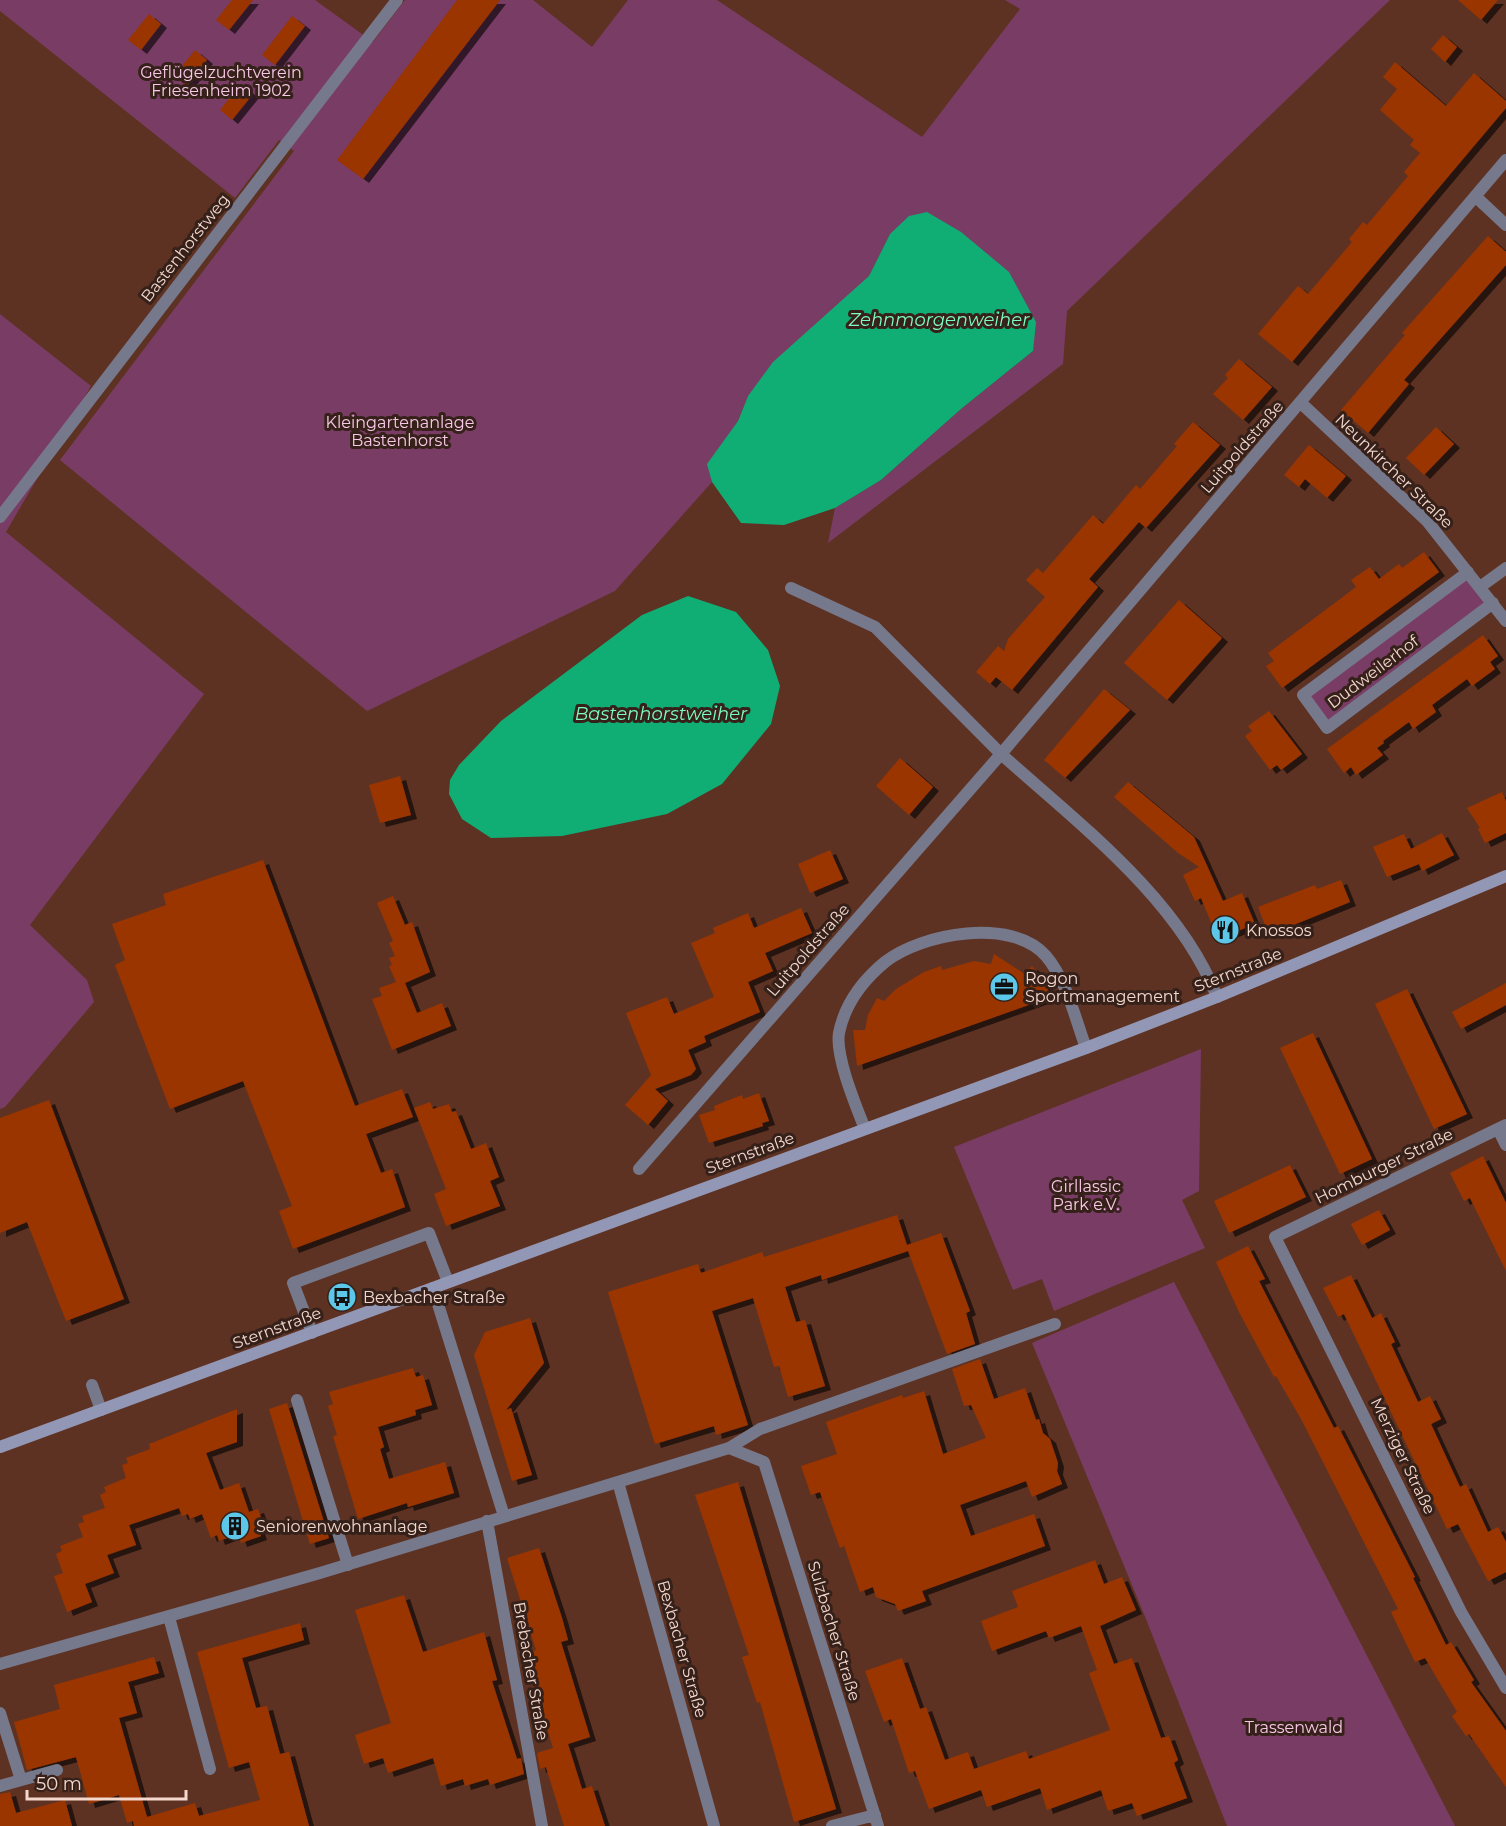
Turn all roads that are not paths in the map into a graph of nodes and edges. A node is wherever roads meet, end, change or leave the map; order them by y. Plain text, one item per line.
1 (397, 0) edge
2 (1506, 160) edge
3 (1475, 196) junction
4 (1506, 225) edge
5 (1301, 403) junction
6 (0, 516) edge
7 (1506, 568) edge
8 (1468, 572) junction
9 (1480, 587) junction
10 (791, 588) dead end
11 (1493, 603) junction
12 (1506, 621) edge
13 (1001, 754) junction
14 (1506, 876) edge
15 (1217, 997) junction
16 (1086, 1048) junction
17 (1502, 1127) edge
18 (865, 1129) junction
19 (1506, 1145) edge
20 (639, 1169) dead end
21 (1275, 1237) joint
22 (448, 1282) junction
23 (432, 1288) junction
24 (1055, 1324) dead end
25 (312, 1333) junction
26 (93, 1386) dead end
27 (297, 1400) dead end
28 (101, 1410) junction
29 (0, 1448) edge
30 (729, 1448) junction
31 (618, 1482) junction
32 (504, 1516) junction
33 (487, 1521) junction
34 (348, 1564) junction
35 (168, 1617) junction
36 (0, 1664) edge
37 (1506, 1688) edge
38 (0, 1713) edge
39 (210, 1768) dead end
40 (57, 1770) dead end
41 (21, 1780) junction
42 (0, 1786) edge
43 (876, 1820) edge
44 (542, 1826) edge
45 (714, 1826) edge
46 (832, 1826) edge

1 - 6 street, Bastenhorstweg
2 - 3 street, Luitpoldstraße
3 - 4 street
3 - 5 street, Luitpoldstraße
5 - 8 street, Neunkircher Straße
5 - 13 street, Luitpoldstraße
7 - 9 street
8 - 9 street, Neunkircher Straße
8 - 11 street, Dudweilerhof
9 - 11 street, Neunkircher Straße
10 - 13 street
11 - 12 street, Neunkircher Straße
13 - 15 street
13 - 20 street, Luitpoldstraße
14 - 15 main road, Sternstraße
15 - 16 main road, Sternstraße
16 - 18 main road, Sternstraße
16 - 18 street
17 - 19 street
17 - 21 street, Homburger Straße
18 - 22 main road, Sternstraße
21 - 37 street, Merziger Straße
22 - 23 main road, Sternstraße
22 - 25 street
23 - 25 main road, Sternstraße
23 - 32 street
24 - 30 street
25 - 28 main road, Sternstraße
26 - 28 street
27 - 34 street
28 - 29 main road, Sternstraße
30 - 31 street
30 - 43 street, Sulzbacher Straße
31 - 32 street
31 - 45 street, Bexbacher Straße
32 - 33 street
33 - 34 street
33 - 44 street, Brebacher Straße
34 - 35 street
35 - 36 street
35 - 39 street
38 - 41 street
40 - 41 street
41 - 42 street
43 - 46 street

